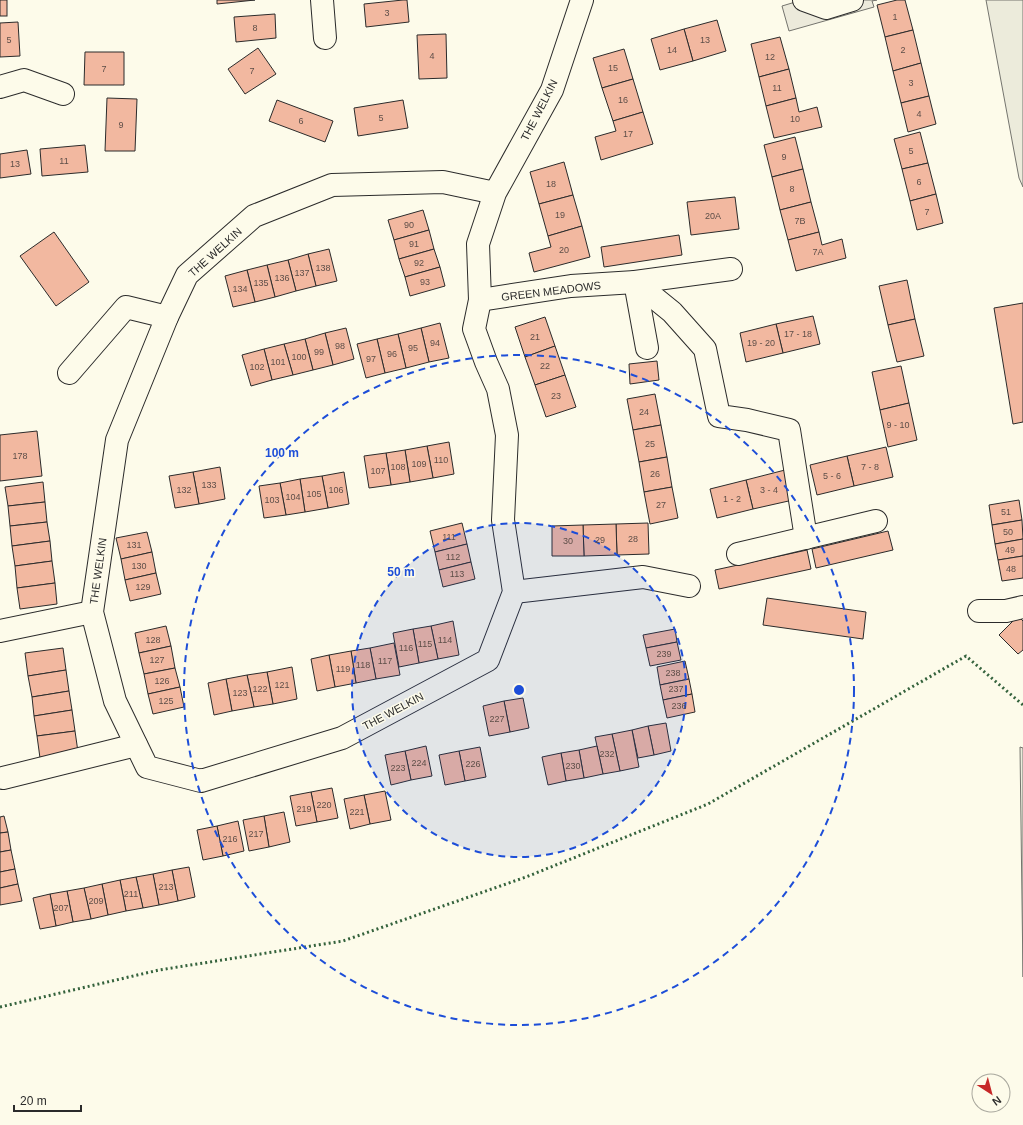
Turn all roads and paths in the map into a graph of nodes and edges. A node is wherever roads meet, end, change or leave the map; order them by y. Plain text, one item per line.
1 (322, 0) edge
2 (582, 0) edge
3 (804, 0) edge
4 (852, 0) edge
5 (325, 38) dead end
6 (0, 87) edge
7 (64, 94) dead end
8 (494, 194) junction
9 (731, 269) dead end
10 (635, 282) junction
11 (480, 300) junction
12 (167, 317) junction
13 (647, 348) dead end
14 (69, 373) dead end
15 (876, 521) dead end
16 (806, 538) junction
17 (738, 554) dead end
18 (689, 586) dead end
19 (514, 592) junction
20 (1023, 607) edge
21 (979, 611) dead end
22 (92, 612) junction
23 (0, 631) edge
24 (136, 745) junction
25 (3, 778) dead end

1 - 5 street
2 - 8 street, THE WELKIN
3 - 4 street
6 - 7 street
8 - 11 street, THE WELKIN
8 - 12 street, THE WELKIN
9 - 10 street
10 - 11 street, GREEN MEADOWS
10 - 13 street
10 - 16 street
11 - 19 street, THE WELKIN
12 - 14 street
12 - 22 street, THE WELKIN
15 - 16 street
16 - 17 street
18 - 19 street
19 - 24 street, THE WELKIN
20 - 21 street
22 - 23 street
22 - 24 street, THE WELKIN
24 - 25 street

